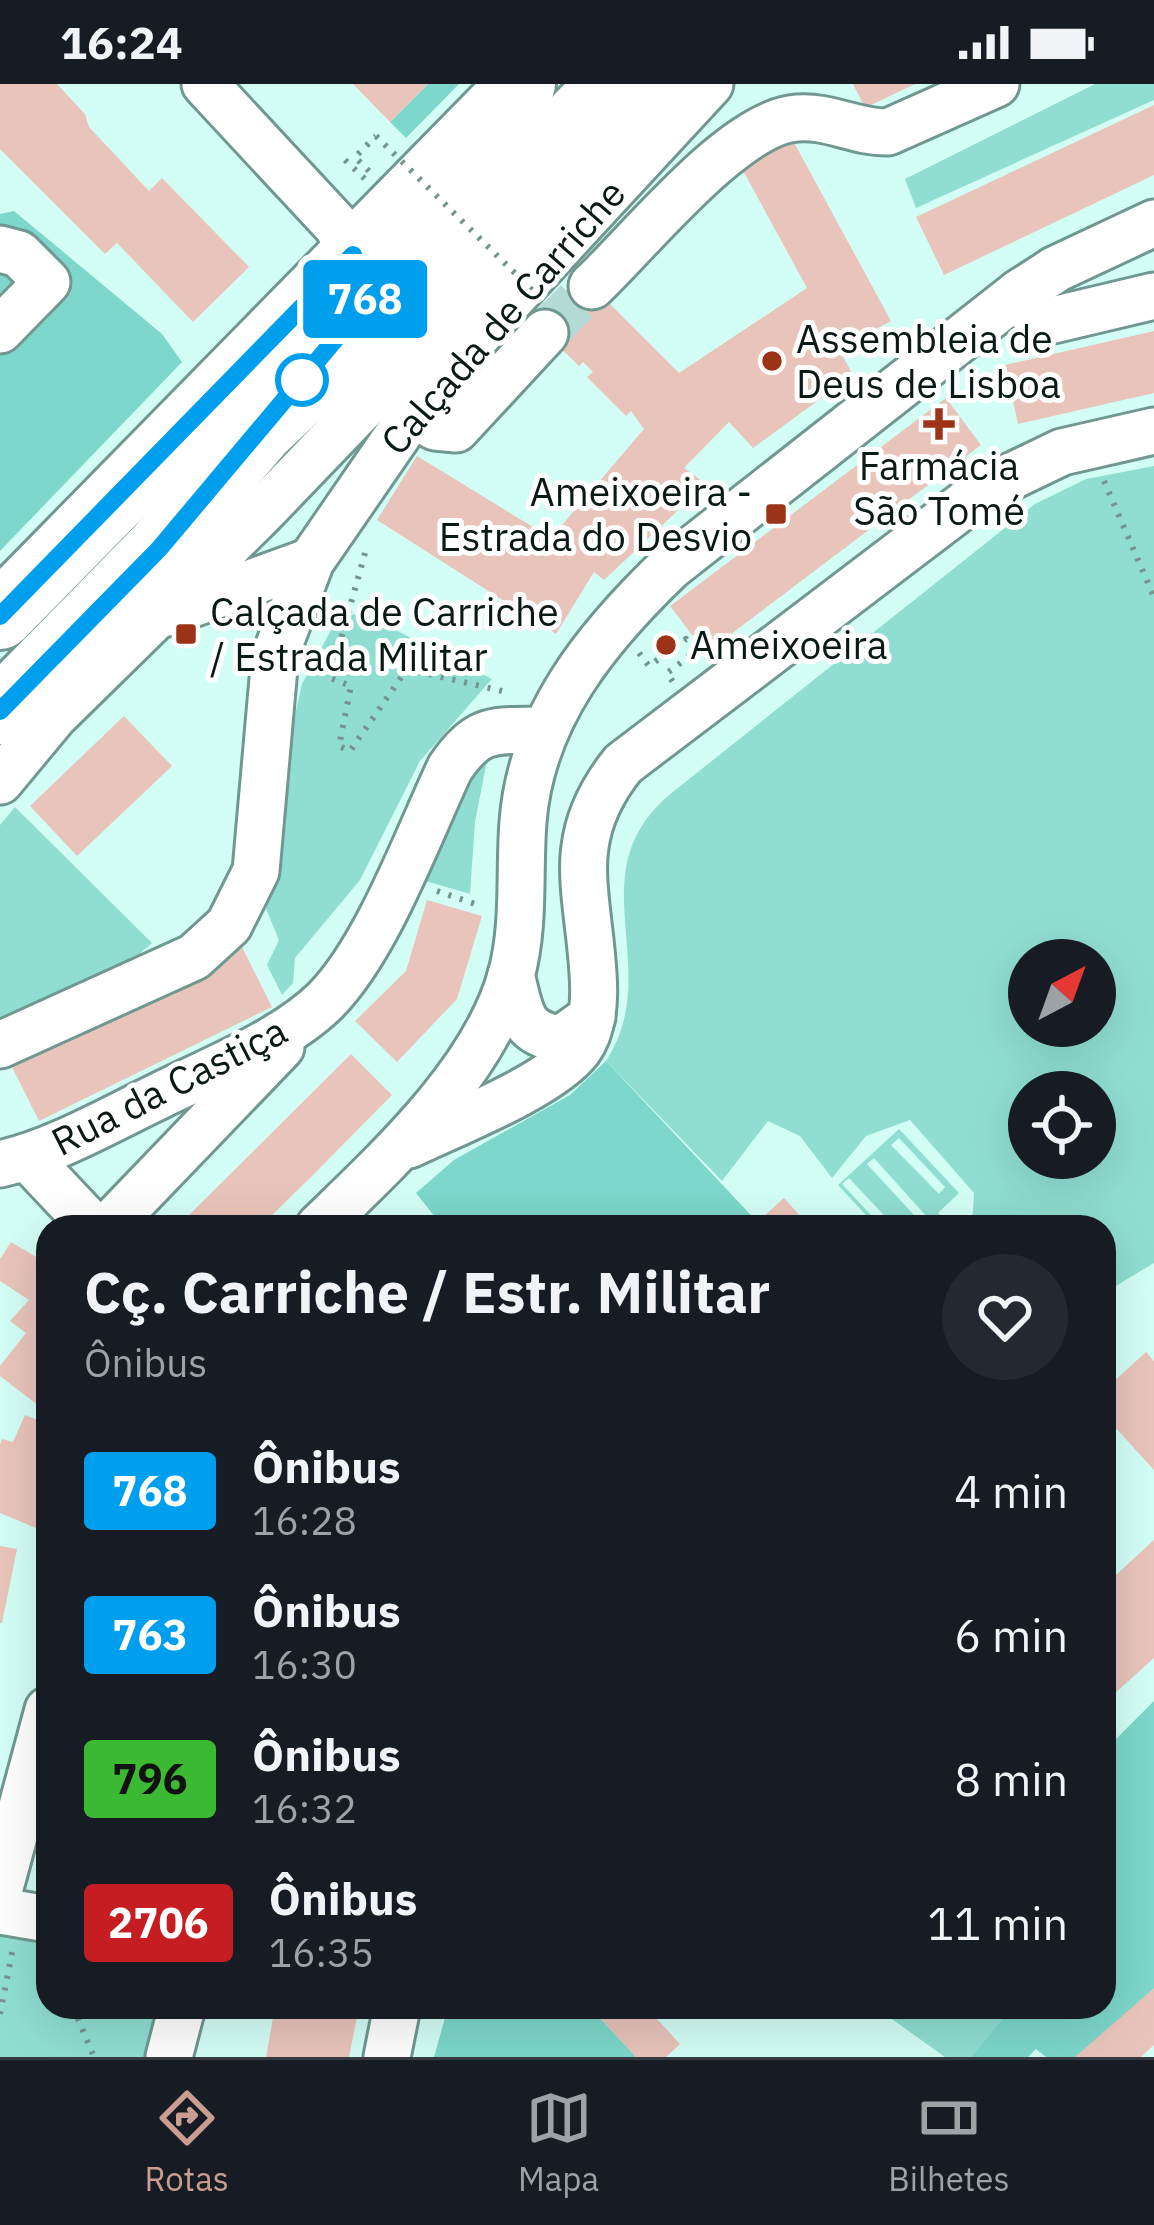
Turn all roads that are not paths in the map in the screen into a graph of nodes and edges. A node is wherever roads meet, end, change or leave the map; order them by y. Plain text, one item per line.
1 (205, 84) edge
2 (522, 84) edge
3 (611, 84) edge
4 (659, 84) edge
5 (710, 84) edge
6 (996, 84) edge
7 (1154, 224) edge
8 (0, 249) edge
9 (353, 255) junction
10 (592, 286) tunnel mouth
11 (1019, 293) junction
12 (1154, 296) edge
13 (543, 316) tunnel mouth
14 (0, 331) edge
15 (413, 413) junction
16 (261, 430) junction
17 (1154, 431) edge
18 (311, 561) junction
19 (199, 601) junction
20 (0, 616) edge
21 (153, 618) junction
22 (275, 656) junction
23 (0, 710) edge
24 (551, 716) junction
25 (0, 782) edge
26 (511, 975) junction
27 (310, 1013) junction
28 (592, 1017) junction
29 (0, 1045) edge
30 (396, 1151) junction
31 (14, 1161) edge
32 (79, 1215) edge
33 (120, 1215) edge
34 (331, 1215) edge
35 (36, 1754) edge
36 (0, 1888) edge
37 (0, 1911) edge
38 (36, 1917) edge
39 (179, 2019) edge
40 (395, 2019) edge
41 (169, 2057) edge
42 (387, 2057) edge

1 - 9 street
2 - 9 highway
3 - 16 highway, Calçada de Carriche
4 - 21 street
5 - 15 street, Calçada de Carriche
6 - 10 street
7 - 11 street
8 - 14 street
9 - 16 highway
9 - 20 highway
11 - 12 street
11 - 24 street
13 - 15 street
15 - 18 street, Calçada de Carriche
16 - 23 highway, Calçada de Carriche
17 - 28 street
18 - 19 street
18 - 22 street, Calçada de Carriche
19 - 21 street
19 - 22 street
21 - 25 street
22 - 29 street, Calçada de Carriche
24 - 26 street
24 - 27 street, Rua da Castiça
26 - 28 street
26 - 30 street
27 - 31 street, Rua da Castiça
27 - 33 street, Rua da Castiça
28 - 30 street
30 - 34 street
31 - 32 street, Rua da Castiça
35 - 36 street
37 - 38 street
39 - 41 street
40 - 42 street

